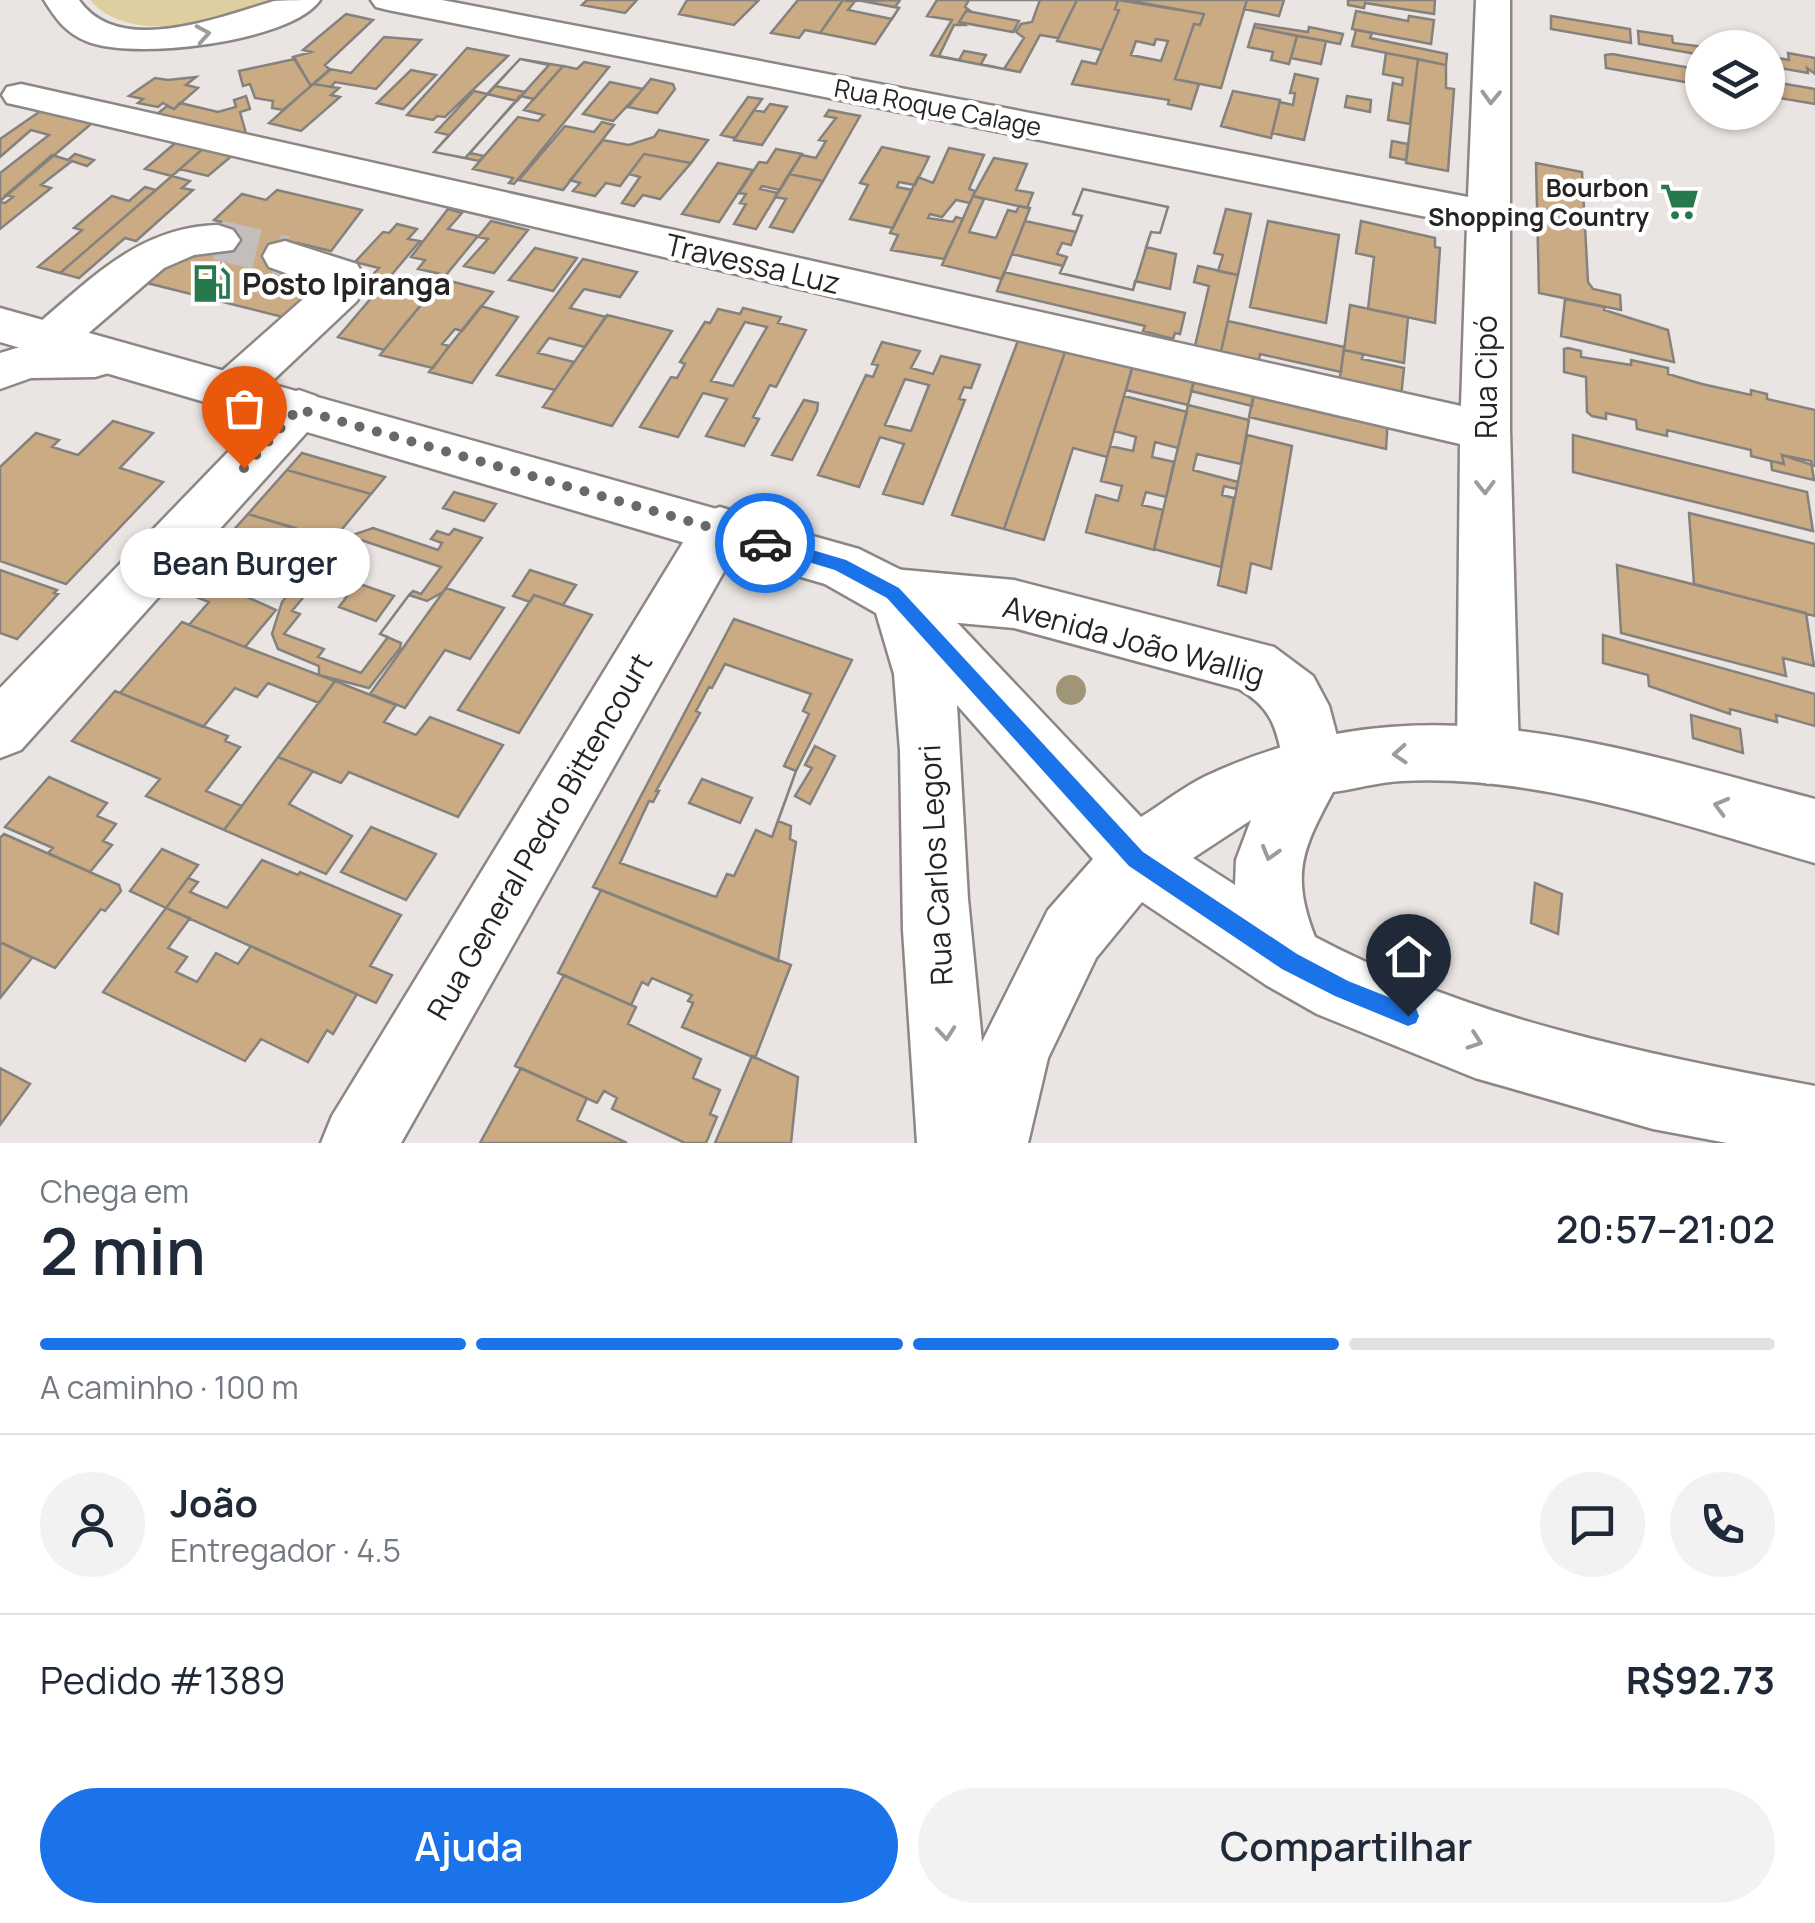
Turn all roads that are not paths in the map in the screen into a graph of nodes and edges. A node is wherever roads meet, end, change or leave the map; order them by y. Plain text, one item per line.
1 (61, 0) edge
2 (303, 0) edge
3 (388, 0) edge
4 (1494, 0) edge
5 (106, 35) junction
6 (11, 102) edge
7 (1487, 215) junction
8 (218, 240) tunnel mouth
9 (285, 256) tunnel mouth
10 (0, 325) edge
11 (51, 339) junction
12 (123, 360) junction
13 (0, 370) edge
14 (232, 390) junction
15 (298, 409) junction
16 (1484, 431) junction
17 (720, 530) junction
18 (893, 593) junction
19 (0, 730) edge
20 (1488, 754) junction
21 (1314, 766) junction
22 (1815, 832) edge
23 (1136, 859) junction
24 (1290, 962) junction
25 (1815, 1124) edge
26 (359, 1143) edge
27 (955, 1143) edge
28 (990, 1143) edge
29 (1794, 1143) edge

1 - 5 street
5 -> 2 street
3 - 7 street, Rua Roque Calage
4 -> 7 street, Rua Cipó
5 - 6 street
6 - 16 street, Travessa Luz
7 - 16 street, Rua Cipó
8 - 11 street
9 - 14 street
10 - 11 street, Avenida João Wallig
11 - 12 street, Avenida João Wallig
12 - 13 street
12 - 14 street, Avenida João Wallig
14 - 15 street, Avenida João Wallig
15 - 17 street, Avenida João Wallig
15 - 19 street
16 -> 20 street, Rua Cipó
17 - 18 street, Avenida João Wallig
17 - 26 street, Rua General Pedro Bittencourt
18 - 21 street, Avenida João Wallig
18 - 23 street, Avenida João Wallig
18 -> 27 street, Rua Carlos Legori
20 -> 21 street
22 -> 20 street
21 - 23 street
21 -> 24 street
23 - 24 street, Avenida João Wallig
23 - 28 street
24 -> 25 street, Avenida João Wallig
25 - 29 street

